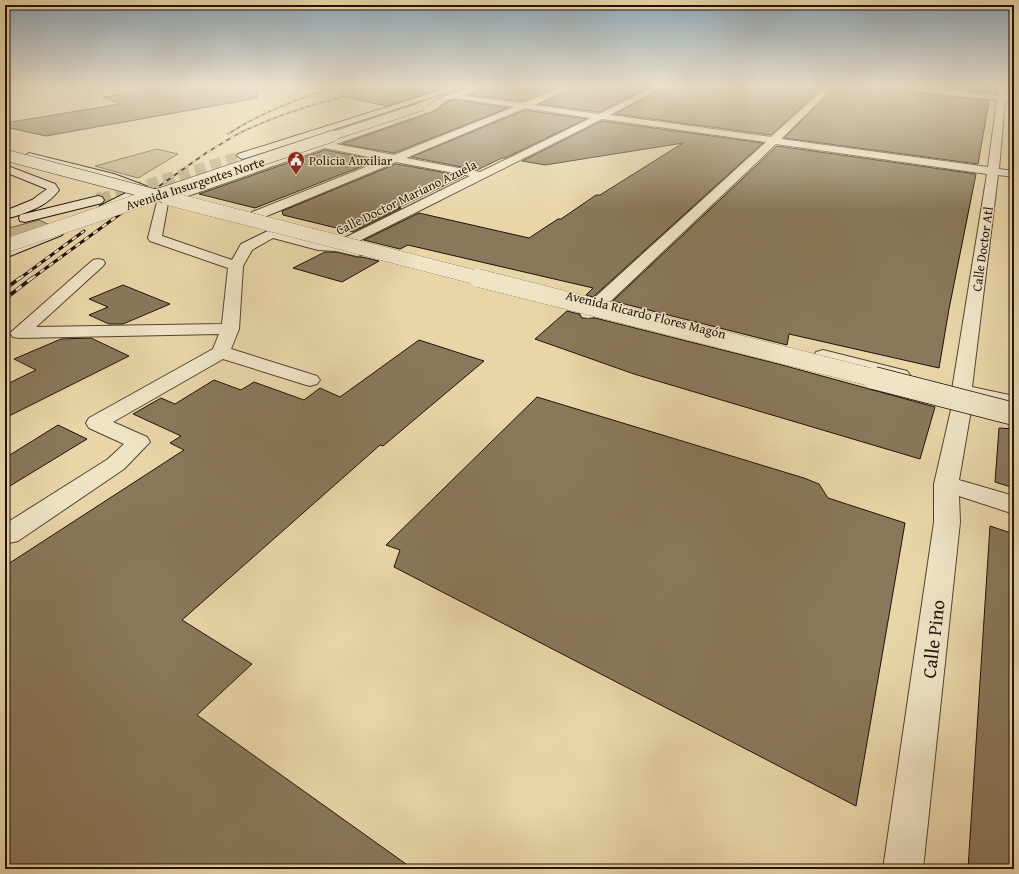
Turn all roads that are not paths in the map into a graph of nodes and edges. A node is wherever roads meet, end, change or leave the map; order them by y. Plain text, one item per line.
1 (331, 128) edge
2 (358, 128) edge
3 (374, 128) edge
4 (470, 128) edge
5 (579, 128) edge
6 (682, 128) edge
7 (786, 128) edge
8 (1000, 128) edge
9 (773, 140) junction
10 (324, 145) junction
11 (5, 150) edge
12 (5, 155) edge
13 (242, 156) tunnel mouth
14 (393, 159) junction
15 (72, 167) junction
16 (5, 168) edge
17 (993, 171) junction
18 (1014, 174) edge
19 (480, 175) junction
20 (110, 176) junction
21 (32, 178) junction
22 (62, 186) junction
23 (181, 195) junction
24 (98, 200) tunnel mouth
25 (5, 215) edge
26 (257, 215) junction
27 (5, 223) edge
28 (282, 227) junction
29 (343, 244) junction
30 (5, 246) edge
31 (5, 254) edge
32 (98, 263) dead end
33 (236, 266) junction
34 (594, 308) junction
35 (230, 329) junction
36 (221, 352) junction
37 (310, 380) dead end
38 (962, 400) junction
39 (1014, 402) edge
40 (1014, 414) edge
41 (1014, 423) edge
42 (946, 484) junction
43 (1014, 505) edge
44 (9, 534) dead end
45 (903, 869) edge

1 - 13 street, Avenida Insurgentes Norte
2 - 30 street, Avenida Insurgentes Norte, bridge
3 - 10 street, Avenida Insurgentes Norte
4 - 14 street
5 - 19 street, Calle Doctor Mariano Azuela
6 - 9 street
7 - 9 street
8 - 17 street, Calle Doctor Atl
9 - 17 street
9 - 34 street
10 - 14 street
10 - 23 street, Avenida Insurgentes Norte
11 - 15 street, Avenida Insurgentes Norte
12 - 40 street, Avenida Ricardo Flores Magón, bridge
14 - 19 street
14 - 26 street
15 - 20 street, Avenida Insurgentes Norte
15 - 21 street
16 - 21 street
17 - 18 street
17 - 38 street, Calle Doctor Atl
19 - 29 street, Calle Doctor Mariano Azuela
20 - 22 street
20 - 31 street, Avenida Insurgentes Norte
21 - 22 street
22 - 25 street
23 - 26 street, Avenida Ricardo Flores Magón
23 - 33 street, Avenida Insurgentes Norte
24 - 27 street
26 - 28 street, Avenida Ricardo Flores Magón
28 - 29 street, Avenida Ricardo Flores Magón
28 - 29 street, Avenida Ricardo Flores Magón
28 - 33 street
29 - 34 street, Avenida Ricardo Flores Magón
32 - 35 street
33 - 35 street
34 - 38 street, Avenida Ricardo Flores Magón
35 - 36 street
36 - 37 street
36 - 44 street
38 - 39 street, Avenida Ricardo Flores Magón
38 - 41 street, Avenida Ricardo Flores Magón
38 - 42 street, Calle Pino
42 - 43 street
42 - 45 street, Calle Pino

